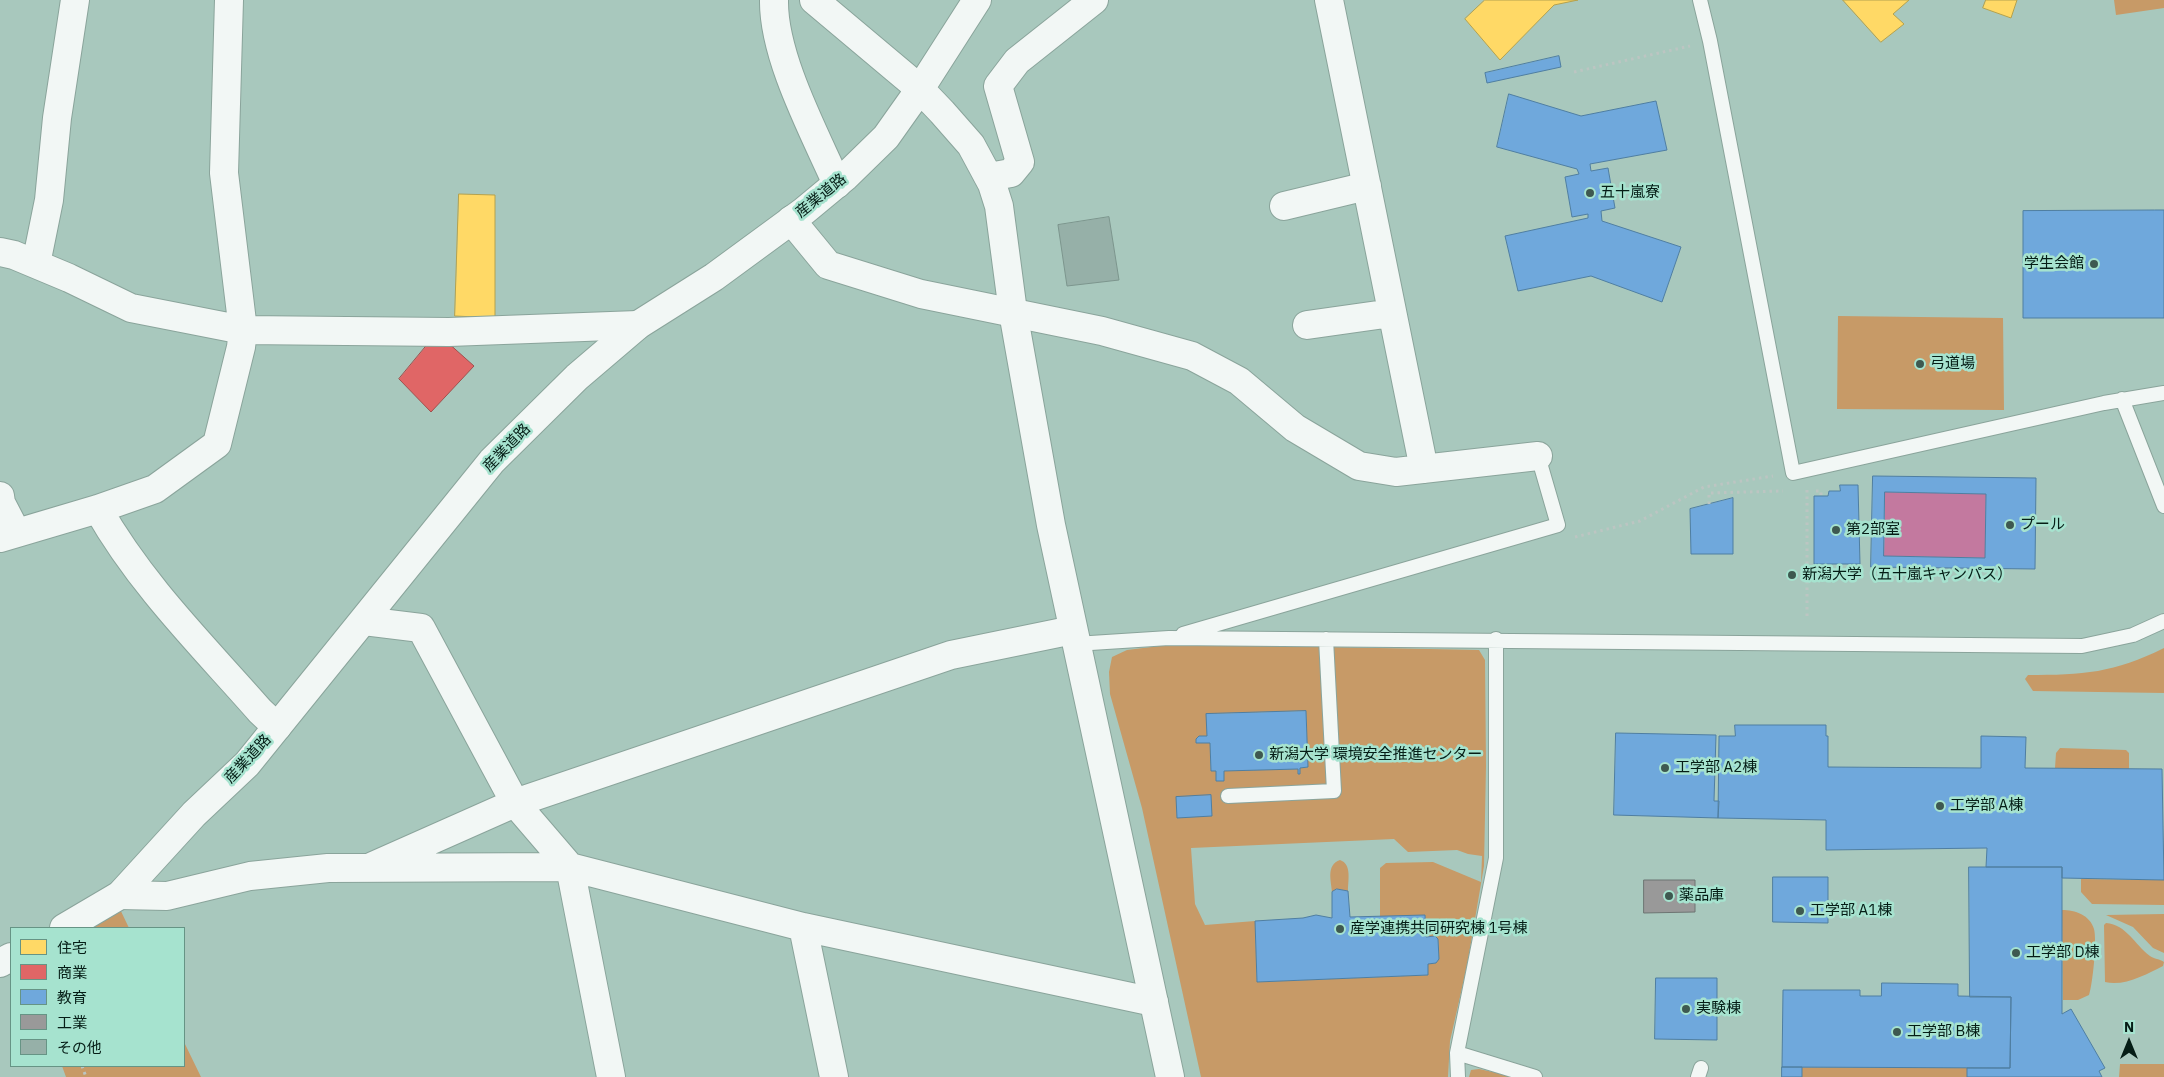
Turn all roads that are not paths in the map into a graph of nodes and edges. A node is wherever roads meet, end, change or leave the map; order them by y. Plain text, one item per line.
1 (75, 0) edge
2 (229, 0) edge
3 (774, 0) edge
4 (814, 0) edge
5 (977, 0) edge
6 (1094, 0) edge
7 (1329, 0) edge
8 (1700, 0) edge
9 (920, 89) junction
10 (988, 177) junction
11 (837, 184) junction
12 (1366, 186) junction
13 (1284, 206) dead end
14 (791, 220) junction
15 (0, 252) edge
16 (36, 264) junction
17 (1013, 312) junction
18 (1392, 313) junction
19 (638, 325) junction
20 (1307, 325) dead end
21 (243, 330) junction
22 (2164, 393) edge
23 (2122, 399) junction
24 (1538, 456) joint
25 (1424, 469) junction
26 (0, 496) edge
27 (2164, 506) edge
28 (98, 509) junction
29 (8, 535) edge
30 (364, 621) junction
31 (2164, 621) edge
32 (1074, 637) junction
33 (1169, 638) junction
34 (1326, 639) junction
35 (1496, 639) junction
36 (277, 727) junction
37 (1228, 796) dead end
38 (515, 803) junction
39 (372, 866) junction
40 (570, 867) junction
41 (120, 895) junction
42 (66, 927) edge
43 (803, 927) junction
44 (1154, 1002) junction
45 (1457, 1053) junction
46 (612, 1077) edge
47 (834, 1077) edge
48 (1170, 1077) edge
49 (1458, 1077) edge
50 (1535, 1077) edge

1 - 16 street
2 - 21 street
3 - 11 street
4 - 9 street
5 - 9 street, 産業道路
6 - 10 street
7 - 12 street
8 - 23 lane
9 - 10 street
9 - 11 street, 産業道路
10 - 17 street
11 - 14 street, 産業道路
12 - 13 street
12 - 18 street
14 - 17 street
14 - 19 street, 産業道路
15 - 16 street
16 - 21 street
17 - 25 street
17 - 32 street
18 - 20 street
18 - 25 street
19 - 21 street
19 - 30 street, 産業道路
21 - 28 street
22 - 23 lane
23 - 27 lane
24 - 25 street
24 - 33 lane
26 - 29 street
28 - 29 street
28 - 36 street
30 - 36 street, 産業道路
30 - 38 street
31 - 35 lane
32 - 33 lane
32 - 38 street
32 - 44 street
33 - 34 lane
34 - 35 lane
34 - 37 lane
35 - 45 lane
36 - 41 street, 産業道路
38 - 39 street
38 - 40 street
39 - 40 street
39 - 41 street
40 - 43 street
40 - 46 street
41 - 42 street, 産業道路
43 - 44 street
43 - 47 street
44 - 48 street
45 - 49 lane
45 - 50 lane

